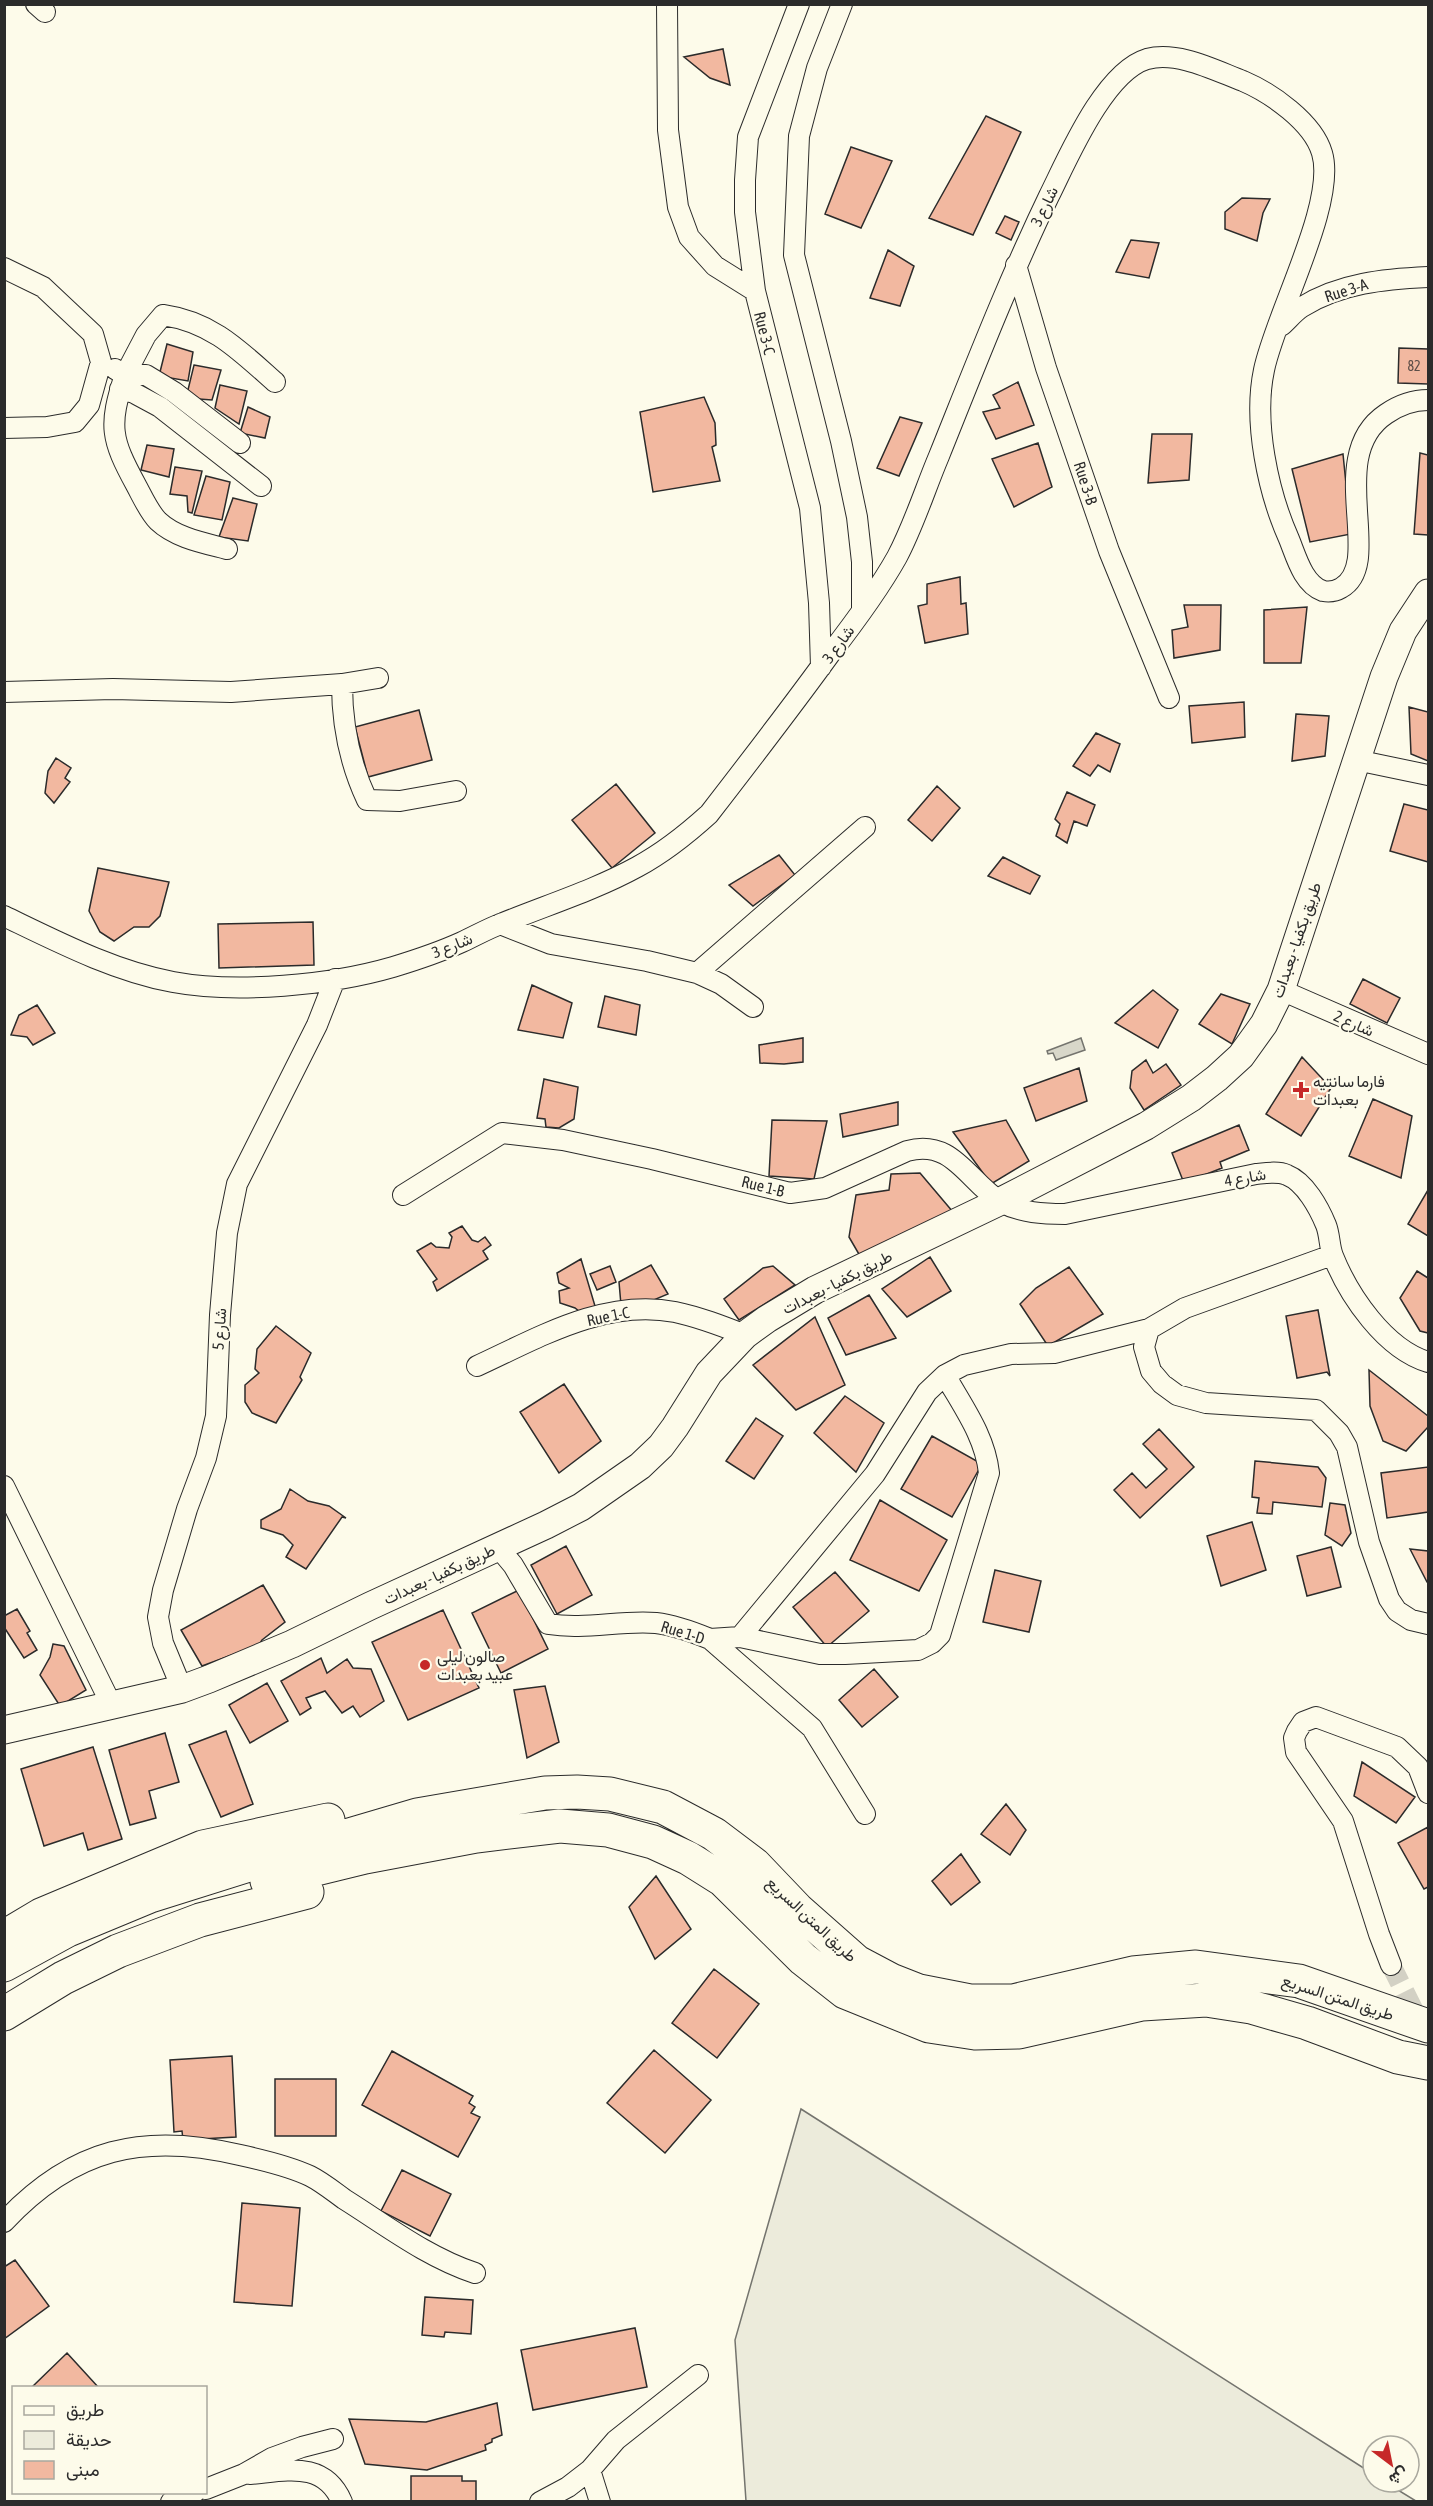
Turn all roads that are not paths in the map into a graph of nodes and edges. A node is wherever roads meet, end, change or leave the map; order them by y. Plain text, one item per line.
1 (667, 4) edge
2 (799, 4) edge
3 (842, 4) edge
4 (1016, 265) junction
5 (4, 268) edge
6 (1428, 277) edge
7 (754, 291) junction
8 (1275, 333) junction
9 (101, 362) junction
10 (123, 382) junction
11 (275, 382) dead end
12 (1428, 400) edge
13 (4, 428) edge
14 (240, 443) dead end
15 (261, 486) dead end
16 (226, 549) dead end
17 (1428, 593) edge
18 (862, 611) junction
19 (821, 667) junction
20 (378, 678) dead end
21 (342, 684) junction
22 (4, 692) edge
23 (1169, 698) dead end
24 (1356, 760) junction
25 (1428, 775) edge
26 (456, 791) dead end
27 (865, 827) dead end
28 (4, 916) edge
29 (500, 924) junction
30 (697, 973) junction
31 (335, 979) junction
32 (1281, 990) junction
33 (753, 1008) dead end
34 (1428, 1054) edge
35 (403, 1195) dead end
36 (1000, 1201) junction
37 (1332, 1255) junction
38 (1149, 1329) junction
39 (745, 1335) junction
40 (1428, 1362) edge
41 (477, 1366) dead end
42 (945, 1375) junction
43 (4, 1486) edge
44 (498, 1546) junction
45 (1428, 1624) edge
46 (740, 1637) junction
47 (710, 1639) junction
48 (182, 1689) junction
49 (112, 1706) junction
50 (4, 1730) edge
51 (1423, 1759) edge
52 (1428, 1793) edge
53 (865, 1814) dead end
54 (417, 1815) junction
55 (450, 1841) junction
56 (4, 1937) edge
57 (4, 1965) edge
58 (1391, 1965) tunnel mouth
59 (4, 1988) edge
60 (4, 2014) edge
61 (1428, 2026) edge
62 (1428, 2063) edge
63 (4, 2222) edge
64 (475, 2273) dead end
65 (698, 2375) dead end
66 (333, 2439) dead end
67 (590, 2470) junction
68 (244, 2474) junction
69 (207, 2489) edge
70 (192, 2494) edge
71 (171, 2502) edge
72 (342, 2502) edge
73 (540, 2502) edge
74 (600, 2502) edge

1 - 7 street
2 - 7 street, Rue 3-C
3 - 18 street
4 - 8 street, شارع 3
4 - 18 street, شارع 3
4 - 23 street, Rue 3-B
5 - 9 street
6 - 8 street, Rue 3-A
7 - 19 street, Rue 3-C
8 - 12 street, شارع 3
9 - 10 street
9 - 13 street
10 - 11 street
10 - 14 street
10 - 15 street
10 - 16 street
17 - 24 main road, طريق بكفيا - بعبدات
18 - 19 street, شارع 3
19 - 29 street, شارع 3
20 - 21 street
21 - 22 street
21 - 26 street
24 - 25 street
24 - 32 main road, طريق بكفيا - بعبدات
27 - 30 street
28 - 31 street, شارع 3
29 - 30 street
29 - 31 street, شارع 3
30 - 33 street
31 - 48 street, شارع 5
32 - 34 street, شارع 2
32 - 36 main road, طريق بكفيا - بعبدات
35 - 36 street, Rue 1-B
36 - 37 street, شارع 4
36 - 39 main road, طريق بكفيا - بعبدات
37 - 38 street
37 - 40 street, شارع 4
38 - 42 street
38 - 45 street
39 - 41 street, Rue 1-C
39 - 44 main road, طريق بكفيا - بعبدات
42 - 46 street
42 - 46 street
43 - 49 street
44 - 47 street, Rue 1-D
44 - 48 main road, طريق بكفيا - بعبدات
46 - 47 street
47 - 53 street, Rue 1-D
48 - 49 main road, طريق بكفيا - بعبدات
49 - 50 main road, طريق بكفيا - بعبدات
51 - 52 street
51 - 58 street
54 - 56 highway
54 - 57 highway
54 - 61 highway, طريق المتن السريع
55 - 59 highway
55 - 60 highway
55 - 62 highway, طريق المتن السريع
63 - 64 street
65 - 67 street
66 - 68 street
67 - 73 street
67 - 74 street
68 - 69 street
68 - 72 street
70 - 71 street

